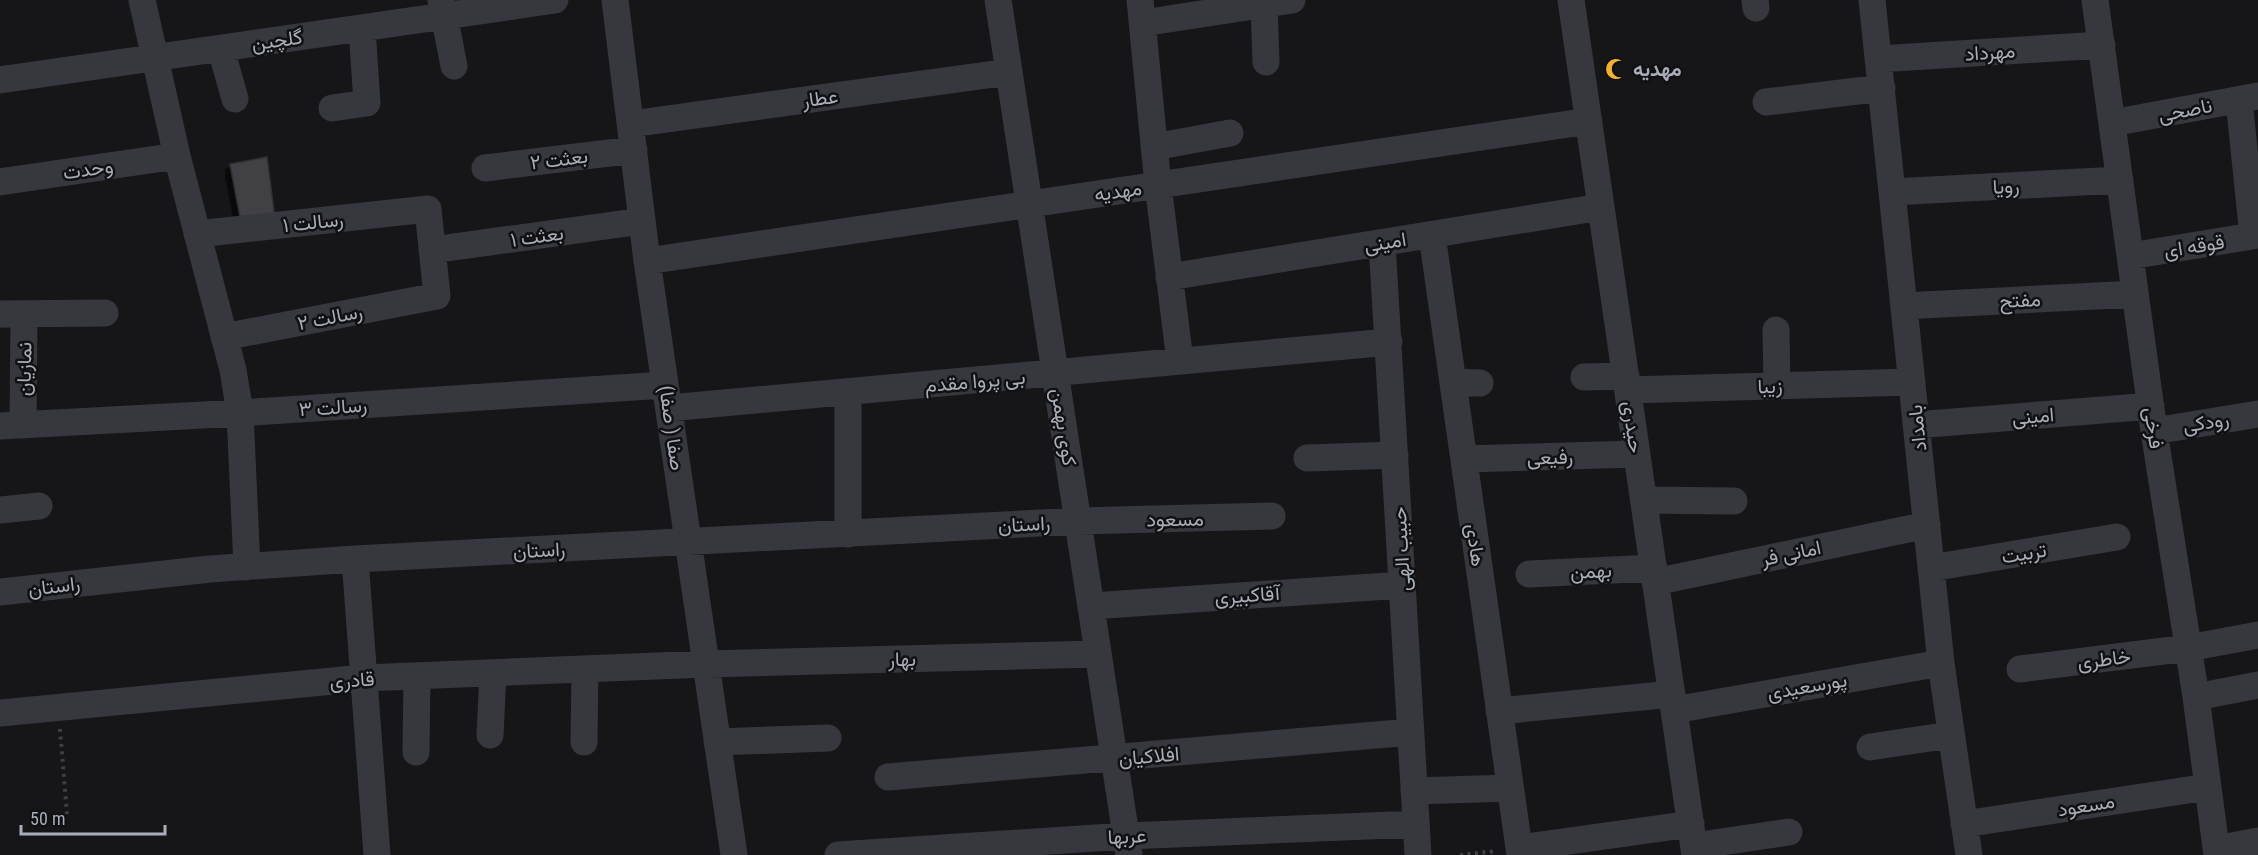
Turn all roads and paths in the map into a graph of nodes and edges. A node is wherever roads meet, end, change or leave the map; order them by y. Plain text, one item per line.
1 (142, 0) edge
2 (555, 0) edge
3 (615, 0) edge
4 (998, 0) edge
5 (1292, 0) edge
6 (1571, 0) edge
7 (1872, 0) edge
8 (2095, 0) edge
9 (1264, 4) junction
10 (442, 8) edge
11 (1142, 11) edge
12 (363, 28) junction
13 (2102, 45) junction
14 (221, 48) junction
15 (154, 58) junction
16 (1878, 59) junction
17 (1266, 62) dead end
18 (454, 66) dead end
19 (1009, 72) junction
20 (0, 81) edge
21 (1882, 88) junction
22 (2248, 98) edge
23 (235, 99) dead end
24 (1766, 102) dead end
25 (332, 108) dead end
26 (1589, 122) junction
27 (2112, 123) junction
28 (630, 124) junction
29 (1230, 133) dead end
30 (1154, 147) junction
31 (634, 150) junction
32 (177, 156) junction
33 (485, 168) dead end
34 (2120, 180) junction
35 (0, 182) edge
36 (1158, 185) junction
37 (1892, 192) junction
38 (1030, 204) junction
39 (1601, 207) junction
40 (642, 221) junction
41 (197, 234) junction
42 (1432, 234) junction
43 (2255, 236) edge
44 (1382, 243) junction
45 (432, 250) junction
46 (2130, 256) junction
47 (647, 261) junction
48 (1169, 277) junction
49 (2135, 294) junction
50 (1904, 306) junction
51 (105, 313) dead end
52 (12, 314) edge
53 (1776, 330) dead end
54 (224, 337) junction
55 (1389, 342) junction
56 (1180, 361) junction
57 (1056, 374) junction
58 (1584, 377) dead end
59 (1453, 382) junction
60 (1912, 382) junction
61 (1480, 383) dead end
62 (1627, 383) junction
63 (1777, 386) junction
64 (848, 392) junction
65 (667, 397) junction
66 (240, 413) junction
67 (2258, 414) edge
68 (2152, 418) junction
69 (12, 425) edge
70 (1916, 425) junction
71 (1637, 454) junction
72 (1395, 455) junction
73 (1307, 458) dead end
74 (1464, 459) junction
75 (1644, 500) junction
76 (1734, 501) dead end
77 (39, 506) dead end
78 (0, 510) edge
79 (1272, 516) dead end
80 (1078, 521) junction
81 (1927, 525) junction
82 (848, 534) junction
83 (2117, 537) dead end
84 (688, 543) junction
85 (355, 559) junction
86 (247, 567) junction
87 (1931, 568) junction
88 (1529, 574) dead end
89 (1654, 575) junction
90 (1402, 585) junction
91 (0, 592) edge
92 (1091, 606) junction
93 (2258, 634) edge
94 (2188, 648) junction
95 (1098, 654) junction
96 (1941, 663) junction
97 (706, 664) junction
98 (585, 669) junction
99 (2020, 669) dead end
100 (493, 673) junction
101 (417, 676) junction
102 (364, 678) junction
103 (2258, 686) edge
104 (2196, 697) junction
105 (1673, 702) junction
106 (58, 707) junction
107 (1499, 711) junction
108 (0, 713) edge
109 (1411, 732) junction
110 (490, 735) dead end
111 (1950, 735) junction
112 (828, 738) dead end
113 (584, 742) dead end
114 (717, 742) junction
115 (1870, 747) dead end
116 (416, 752) dead end
117 (1115, 759) junction
118 (888, 777) dead end
119 (2208, 787) junction
120 (1510, 788) junction
121 (1414, 791) junction
122 (67, 814) dead end
123 (1416, 824) junction
124 (1964, 824) junction
125 (1789, 832) dead end
126 (2258, 841) edge
127 (1693, 842) edge
128 (1128, 845) edge
129 (1519, 852) edge
130 (2216, 852) edge
131 (377, 855) edge
132 (734, 855) edge
133 (838, 855) edge
134 (1418, 855) edge
135 (1460, 855) edge
136 (1969, 855) edge

1 - 15 street
2 - 10 street, گلچین
3 - 28 street, صفا ( صفا)
4 - 19 street, کوی بهمن
5 - 9 street
6 - 26 street, حیدری
7 - 16 street, بامداد
8 - 13 street, فرخی
9 - 11 street
9 - 17 street
10 - 12 street, گلچین
10 - 18 street
11 - 30 street
12 - 14 street, گلچین
12 - 25 street
13 - 16 street, مهرداد
13 - 27 street, فرخی
14 - 15 street, گلچین
14 - 23 street
15 - 20 street, گلچین
15 - 32 street
16 - 21 street, بامداد
19 - 28 street, عطار
19 - 38 street, کوی بهمن
21 - 24 street
21 - 37 street, بامداد
22 - 27 street, ناصحی
22 - 43 street
26 - 36 street, مهدیه
26 - 39 street, حیدری
27 - 34 street, فرخی
28 - 31 street, صفا ( صفا)
29 - 30 street
30 - 36 street
31 - 33 street, بعثت ۲
31 - 40 street, صفا ( صفا)
32 - 35 street, وحدت
32 - 41 street
34 - 37 street, رویا
34 - 46 street, فرخی
36 - 38 street, مهدیه
36 - 48 street
37 - 50 street, بامداد
38 - 47 street, مهدیه
38 - 57 street, کوی بهمن
39 - 42 street, امینی
39 - 62 street, حیدری
40 - 45 street, بعثت ۱
40 - 47 street, صفا ( صفا)
41 - 45 street, رسالت ۱
41 - 54 street
42 - 44 street, امینی
42 - 59 street, هادی
43 - 46 street, قوقه ای
44 - 48 street, امینی
44 - 55 street, حبیب الهی
45 - 54 street, رسالت ۲
46 - 49 street, فرخی
47 - 65 street, صفا ( صفا)
48 - 56 street
49 - 50 street, مفتح
49 - 68 street, فرخی
50 - 60 street, بامداد
51 - 52 street
52 - 69 street, نمازیان
53 - 63 street
54 - 66 street
55 - 56 street, بی پروا مقدم
55 - 72 street, حبیب الهی
56 - 57 street, بی پروا مقدم
57 - 64 street, بی پروا مقدم
57 - 80 street, کوی بهمن
58 - 62 street, زیبا
59 - 61 street
59 - 74 street, هادی
60 - 63 street, زیبا
60 - 70 street, بامداد
62 - 63 street, زیبا
62 - 71 street, حیدری
64 - 65 street, بی پروا مقدم
64 - 82 street
65 - 66 street, رسالت ۳
65 - 84 street, صفا ( صفا)
66 - 69 street, رسالت ۳
66 - 86 street
67 - 68 street, رودکی
68 - 70 street, امینی
68 - 94 street, فرخی
70 - 81 street, بامداد
71 - 74 street, رفیعی
71 - 75 street, حیدری
72 - 73 street
72 - 90 street, حبیب الهی
74 - 107 street, هادی
75 - 76 street
75 - 89 street, حیدری
77 - 78 street
79 - 80 street, مسعود
80 - 82 street, راستان
80 - 92 street, کوی بهمن
81 - 87 street, بامداد
81 - 89 street, امانی فر
82 - 84 street, راستان
83 - 87 street, تربیت
84 - 85 street, راستان
84 - 97 street, صفا ( صفا)
85 - 86 street, راستان
85 - 102 street
86 - 91 street, راستان
87 - 96 street, بامداد
88 - 89 street, بهمن
89 - 105 street, حیدری
90 - 92 street, آقاکبیری
90 - 109 street, حبیب الهی
92 - 95 street, کوی بهمن
93 - 94 street, خاطری
94 - 99 street, خاطری
94 - 104 street, فرخی
95 - 97 street, بهار
95 - 117 street, کوی بهمن
96 - 105 street, پورسعیدی
96 - 111 street, بامداد
97 - 98 street, قادری
97 - 114 street, صفا ( صفا)
98 - 100 street, قادری
98 - 113 street
100 - 101 street, قادری
100 - 110 street
101 - 102 street, قادری
101 - 116 street
102 - 106 street, قادری
102 - 131 street
103 - 104 street
104 - 119 street, فرخی
105 - 107 street, پورسعیدی
105 - 127 street, حیدری
106 - 108 street, قادری
106 - 122 path
107 - 120 street, هادی
109 - 117 street, افلاکیان
109 - 121 street, حبیب الهی
111 - 115 street
111 - 124 street, بامداد
112 - 114 street
114 - 132 street, صفا ( صفا)
117 - 118 street, افلاکیان
117 - 128 street, کوی بهمن
119 - 124 street, مسعود
119 - 130 street, فرخی
120 - 121 street
120 - 129 street, هادی
121 - 123 street, حبیب الهی
123 - 128 street, عربها
123 - 134 street, حبیب الهی
124 - 136 street, بامداد
125 - 127 street
126 - 130 street
127 - 129 street
128 - 133 street, عربها
129 - 135 path

